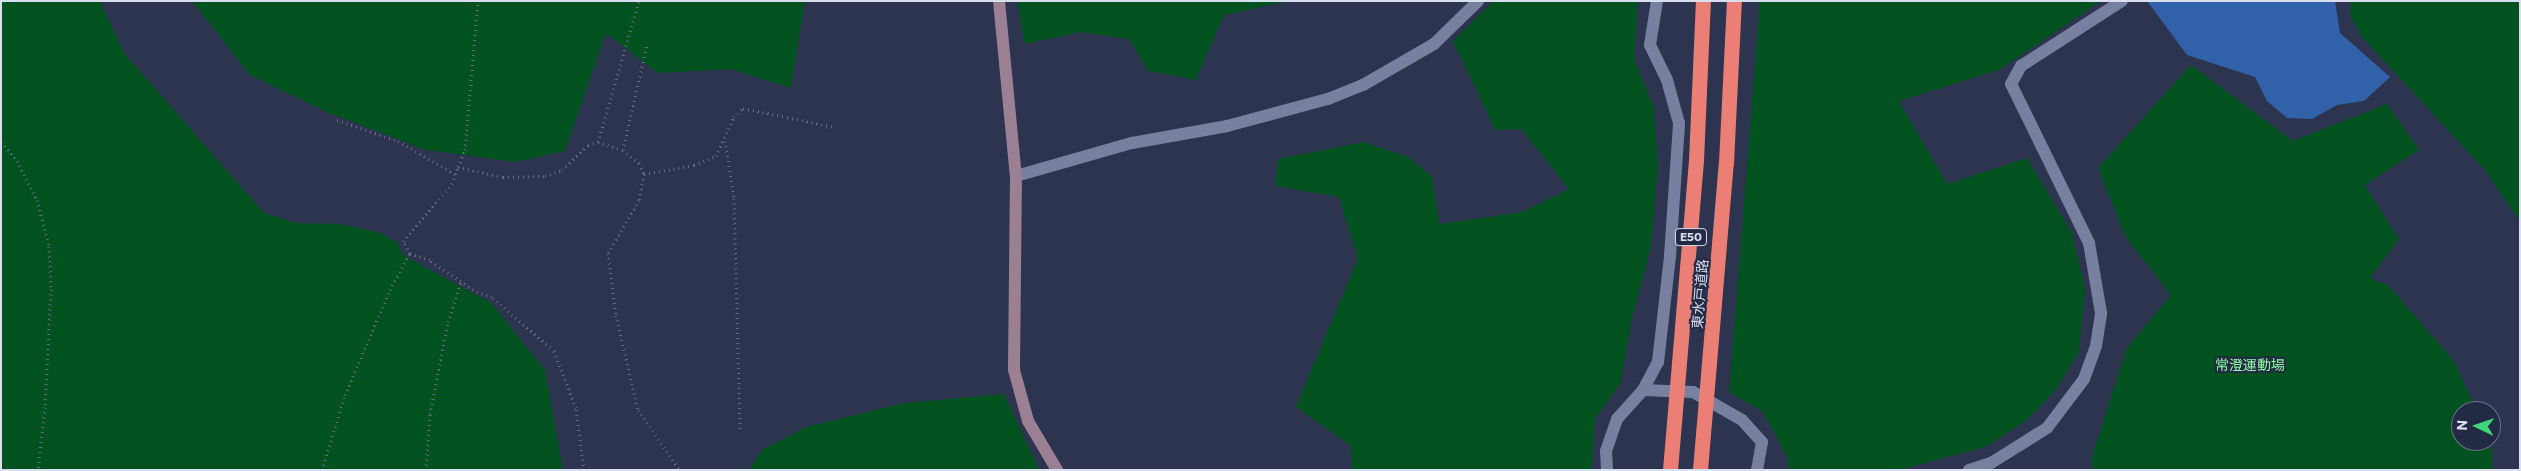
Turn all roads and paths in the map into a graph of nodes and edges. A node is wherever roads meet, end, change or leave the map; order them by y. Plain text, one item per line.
1 (478, 1) edge
2 (639, 1) edge
3 (999, 1) edge
4 (1478, 1) edge
5 (1657, 1) edge
6 (1703, 1) edge
7 (1734, 1) edge
8 (2122, 1) edge
9 (647, 44) dead end
10 (337, 120) dead end
11 (834, 127) dead end
12 (725, 141) junction
13 (1, 142) edge
14 (598, 142) junction
15 (623, 150) junction
16 (458, 167) junction
17 (455, 174) junction
18 (644, 174) junction
19 (1016, 176) junction
20 (410, 252) junction
21 (461, 282) junction
22 (1643, 390) junction
23 (740, 432) dead end
24 (38, 470) edge
25 (322, 470) edge
26 (426, 470) edge
27 (584, 470) edge
28 (680, 470) edge
29 (1056, 470) edge
30 (1606, 470) edge
31 (1670, 470) edge
32 (1700, 470) edge
33 (1757, 470) edge
34 (1968, 470) edge

1 - 16 path
2 - 14 path
3 - 19 street
4 - 19 street
5 - 22 street
6 - 31 highway, 東水戸道路 / E50
7 - 32 highway, 東水戸道路 / E50
8 - 34 street
9 - 15 path
10 - 17 path
11 - 12 path
12 - 18 path
12 - 23 path
13 - 24 path
14 - 15 path
14 - 16 path
15 - 18 path
16 - 17 path
17 - 20 path
18 - 28 path
19 - 29 street
20 - 21 path
20 - 25 path
21 - 26 path
21 - 27 path
22 - 30 street
22 - 33 street

